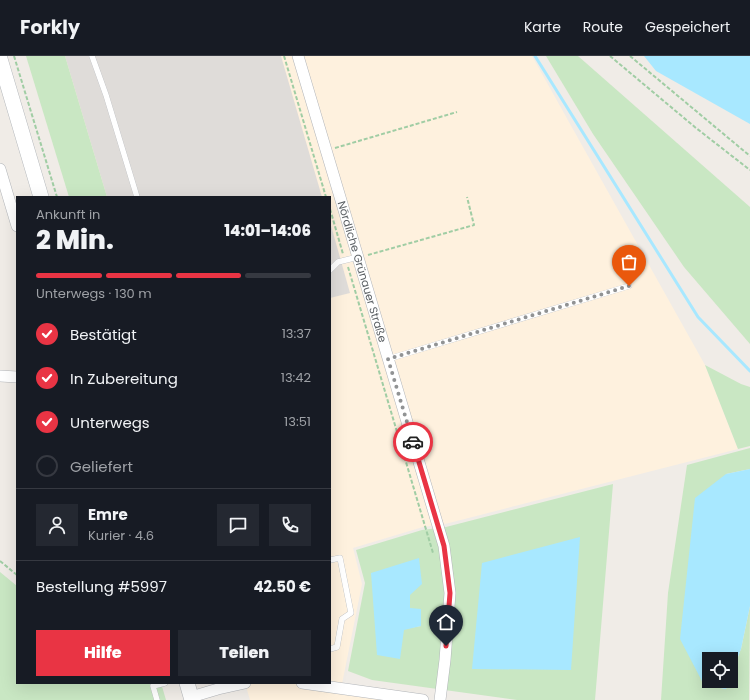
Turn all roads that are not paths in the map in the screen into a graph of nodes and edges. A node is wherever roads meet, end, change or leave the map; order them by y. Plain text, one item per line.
1 (92, 56) edge
2 (298, 56) edge
3 (0, 59) edge
4 (0, 168) edge
5 (41, 196) edge
6 (137, 196) edge
7 (16, 223) edge
8 (358, 257) junction
9 (331, 269) edge
10 (629, 286) dead end
11 (388, 359) junction
12 (0, 376) edge
13 (16, 377) edge
14 (331, 560) edge
15 (331, 649) edge
16 (161, 684) edge
17 (240, 684) edge
18 (309, 684) edge
19 (190, 693) edge
20 (157, 700) edge
21 (423, 700) edge
22 (440, 700) edge

1 - 6 lane
2 - 8 street, Nördliche Grünauer Straße
3 - 5 street
4 - 7 street
8 - 9 lane
8 - 11 street, Nördliche Grünauer Straße
10 - 11 lane
11 - 22 street, Nördliche Grünauer Straße
12 - 13 street
14 - 15 lane
16 - 20 lane
17 - 19 street
18 - 21 street

